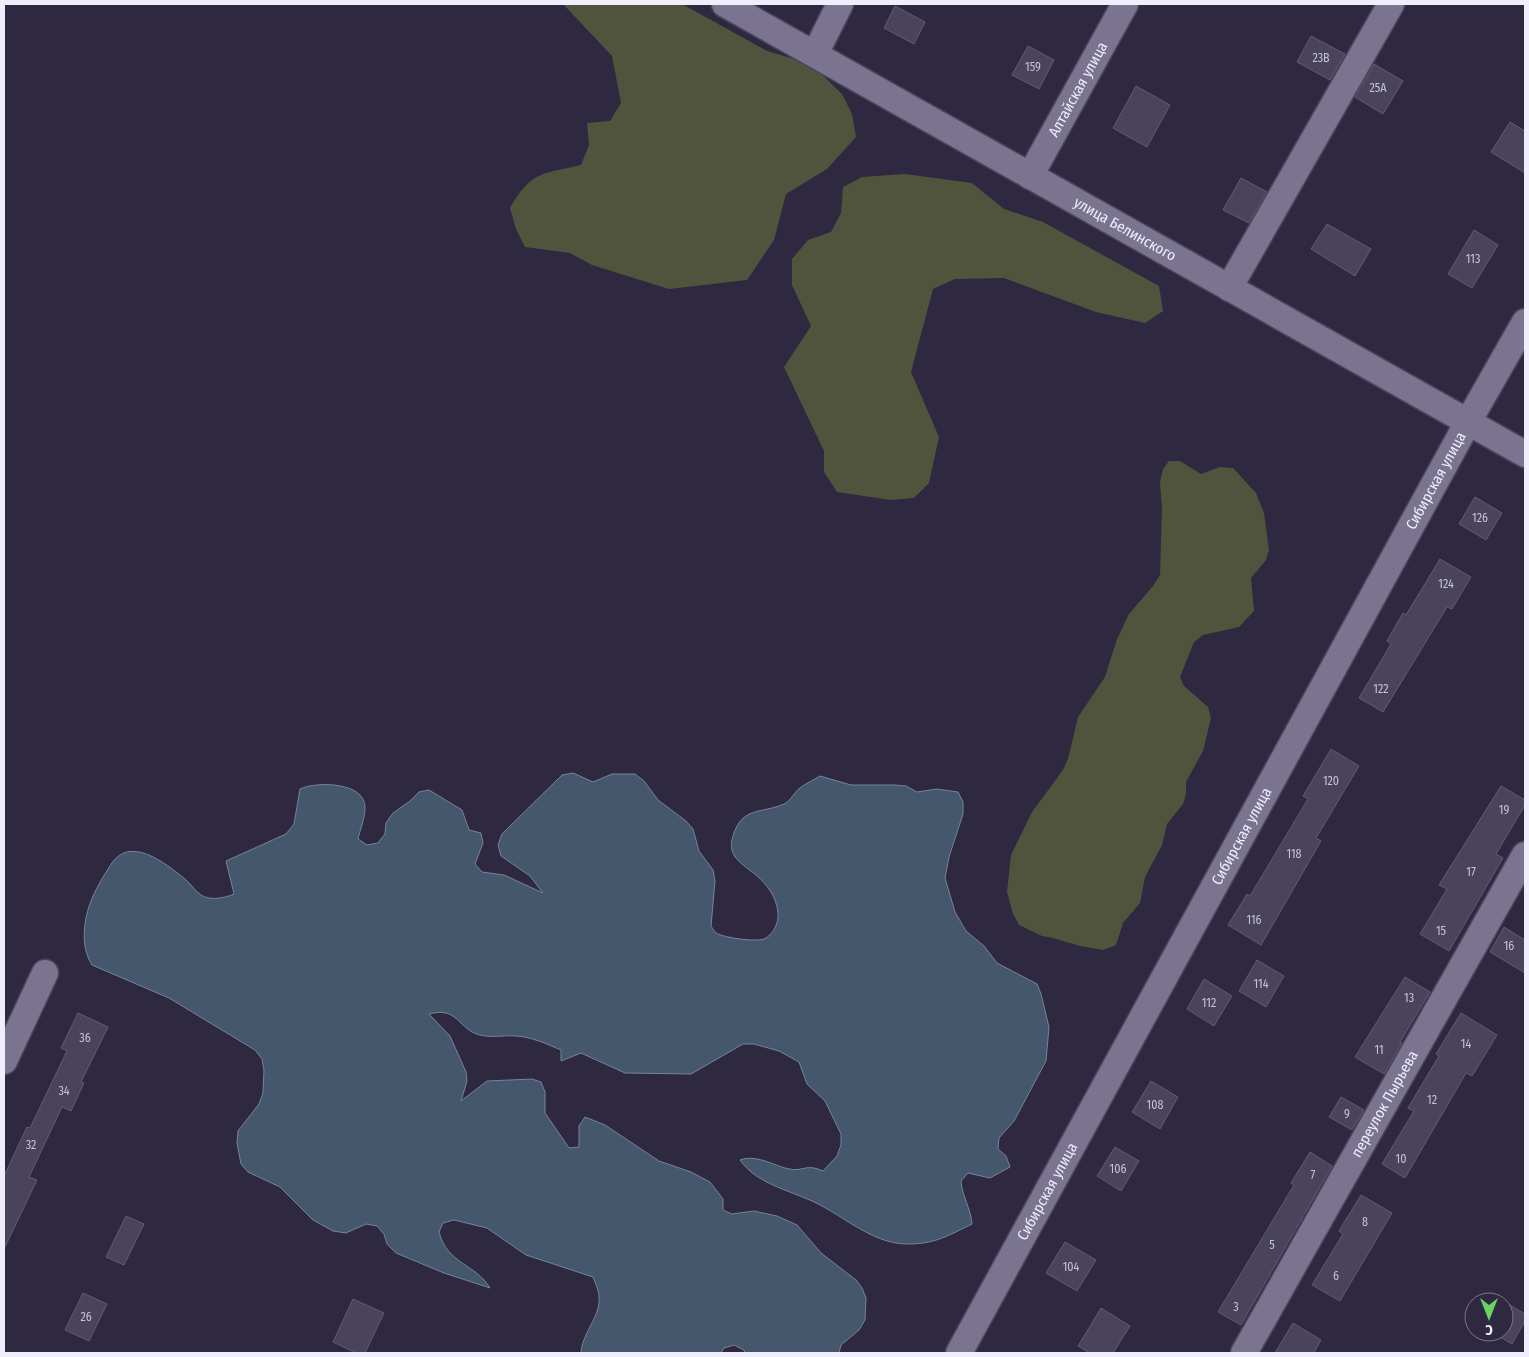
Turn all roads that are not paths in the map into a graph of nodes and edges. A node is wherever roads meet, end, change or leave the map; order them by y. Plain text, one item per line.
1 (725, 4) edge
2 (840, 4) edge
3 (1125, 4) edge
4 (1391, 4) edge
5 (815, 54) junction
6 (1030, 176) junction
7 (1229, 288) junction
8 (1525, 322) edge
9 (1468, 422) junction
10 (1525, 454) edge
11 (1525, 855) edge
12 (45, 972) dead end
13 (4, 1061) edge
14 (959, 1353) edge
15 (1244, 1353) edge

1 - 5 street, улица Белинского
2 - 5 street
3 - 6 street, Алтайская улица
4 - 7 street
5 - 6 street, улица Белинского
6 - 7 street, улица Белинского
7 - 9 street, улица Белинского
8 - 9 street, Сибирская улица
9 - 10 street, улица Белинского
9 - 14 street, Сибирская улица
11 - 15 street, переулок Пырьева
12 - 13 street

